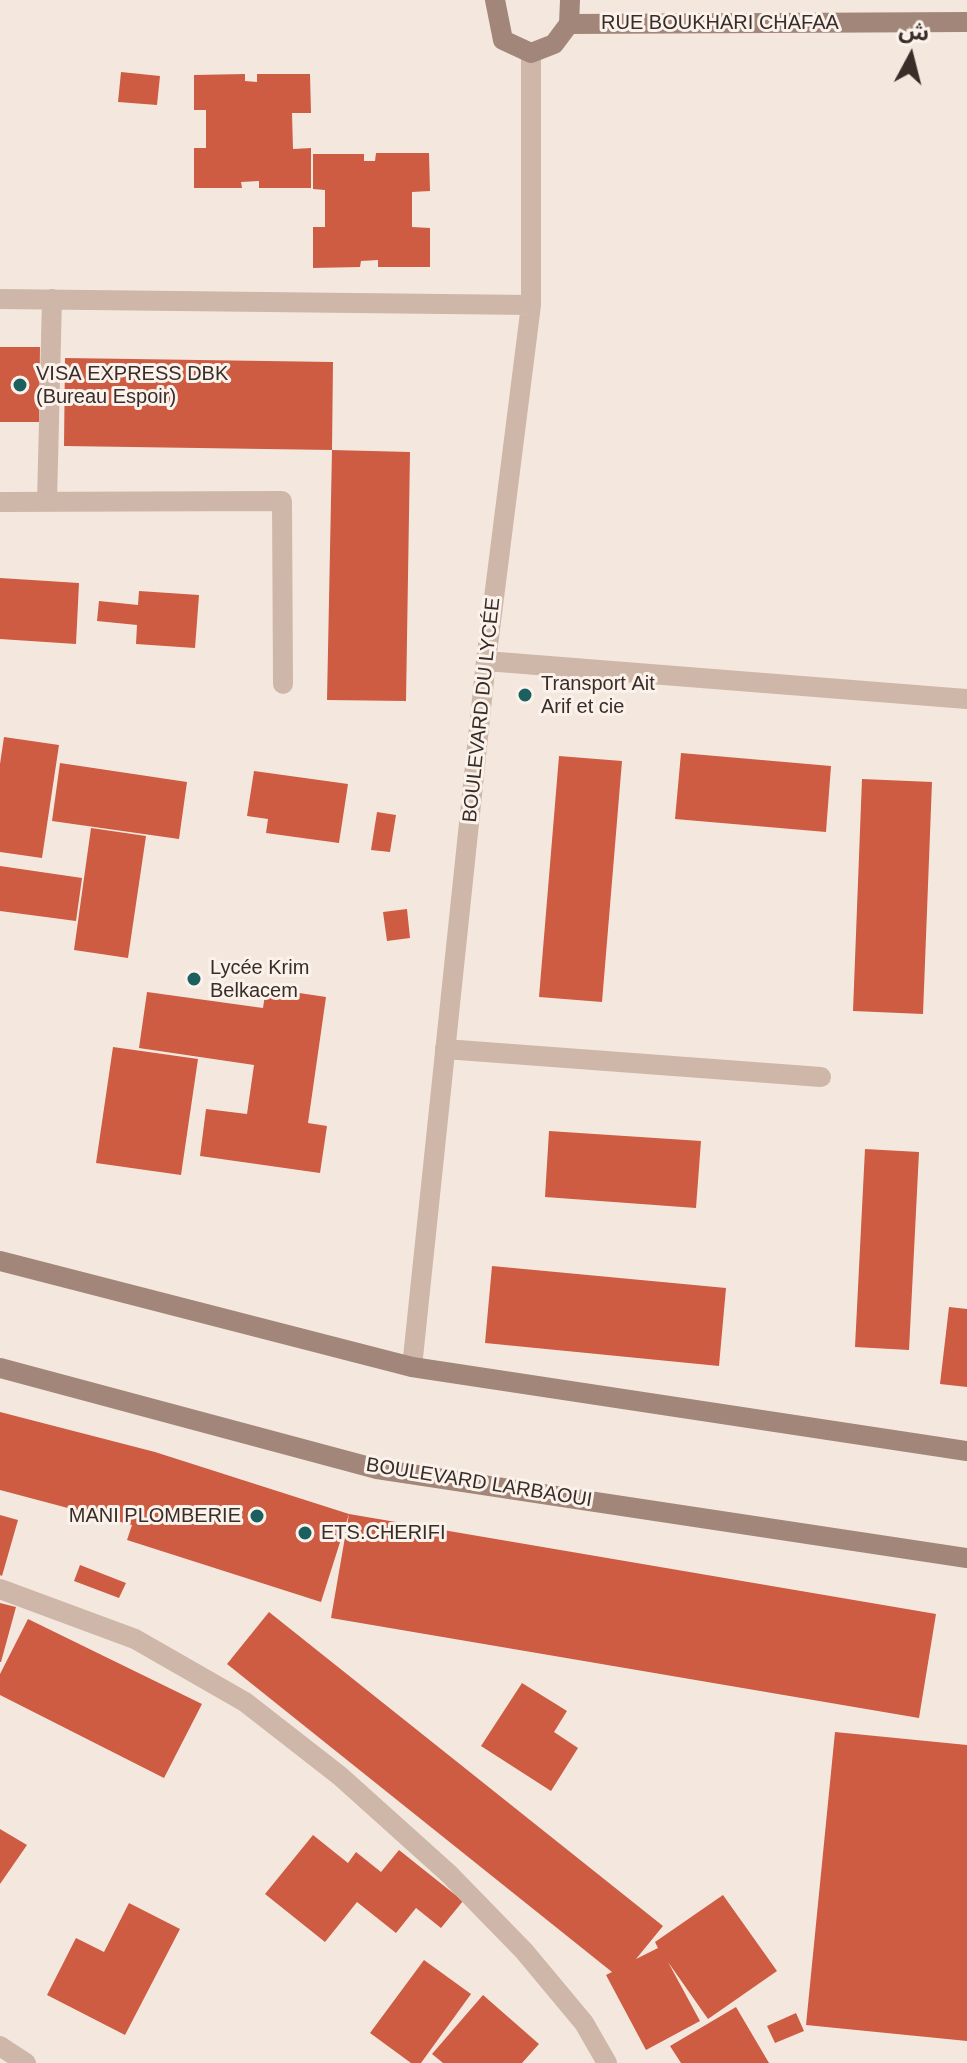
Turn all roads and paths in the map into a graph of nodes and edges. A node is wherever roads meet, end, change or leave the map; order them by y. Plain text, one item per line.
1 (495, 0) edge
2 (570, 0) edge
3 (967, 22) edge
4 (569, 24) junction
5 (531, 53) junction
6 (0, 299) edge
7 (52, 299) junction
8 (531, 305) junction
9 (0, 502) edge
10 (47, 502) junction
11 (486, 661) junction
12 (283, 684) dead end
13 (967, 699) edge
14 (445, 1049) junction
15 (821, 1077) dead end
16 (0, 1261) edge
17 (412, 1367) junction
18 (0, 1368) edge
19 (967, 1451) edge
20 (967, 1558) edge
21 (0, 1589) edge
22 (0, 2046) edge
23 (26, 2063) edge
24 (607, 2063) edge

1 - 5 main road
2 - 4 main road
3 - 4 main road, RUE BOUKHARI CHAFAA
4 - 5 main road
5 - 8 street, BOULEVARD DU LYCÉE
6 - 7 street
7 - 8 street
7 - 10 street
8 - 11 street, BOULEVARD DU LYCÉE
9 - 10 street
10 - 12 street
11 - 13 street
11 - 14 street, BOULEVARD DU LYCÉE
14 - 15 street
14 - 17 street, BOULEVARD DU LYCÉE
16 - 17 main road
17 - 19 main road
18 - 20 main road, BOULEVARD LARBAOUI
21 - 24 street
22 - 23 street

